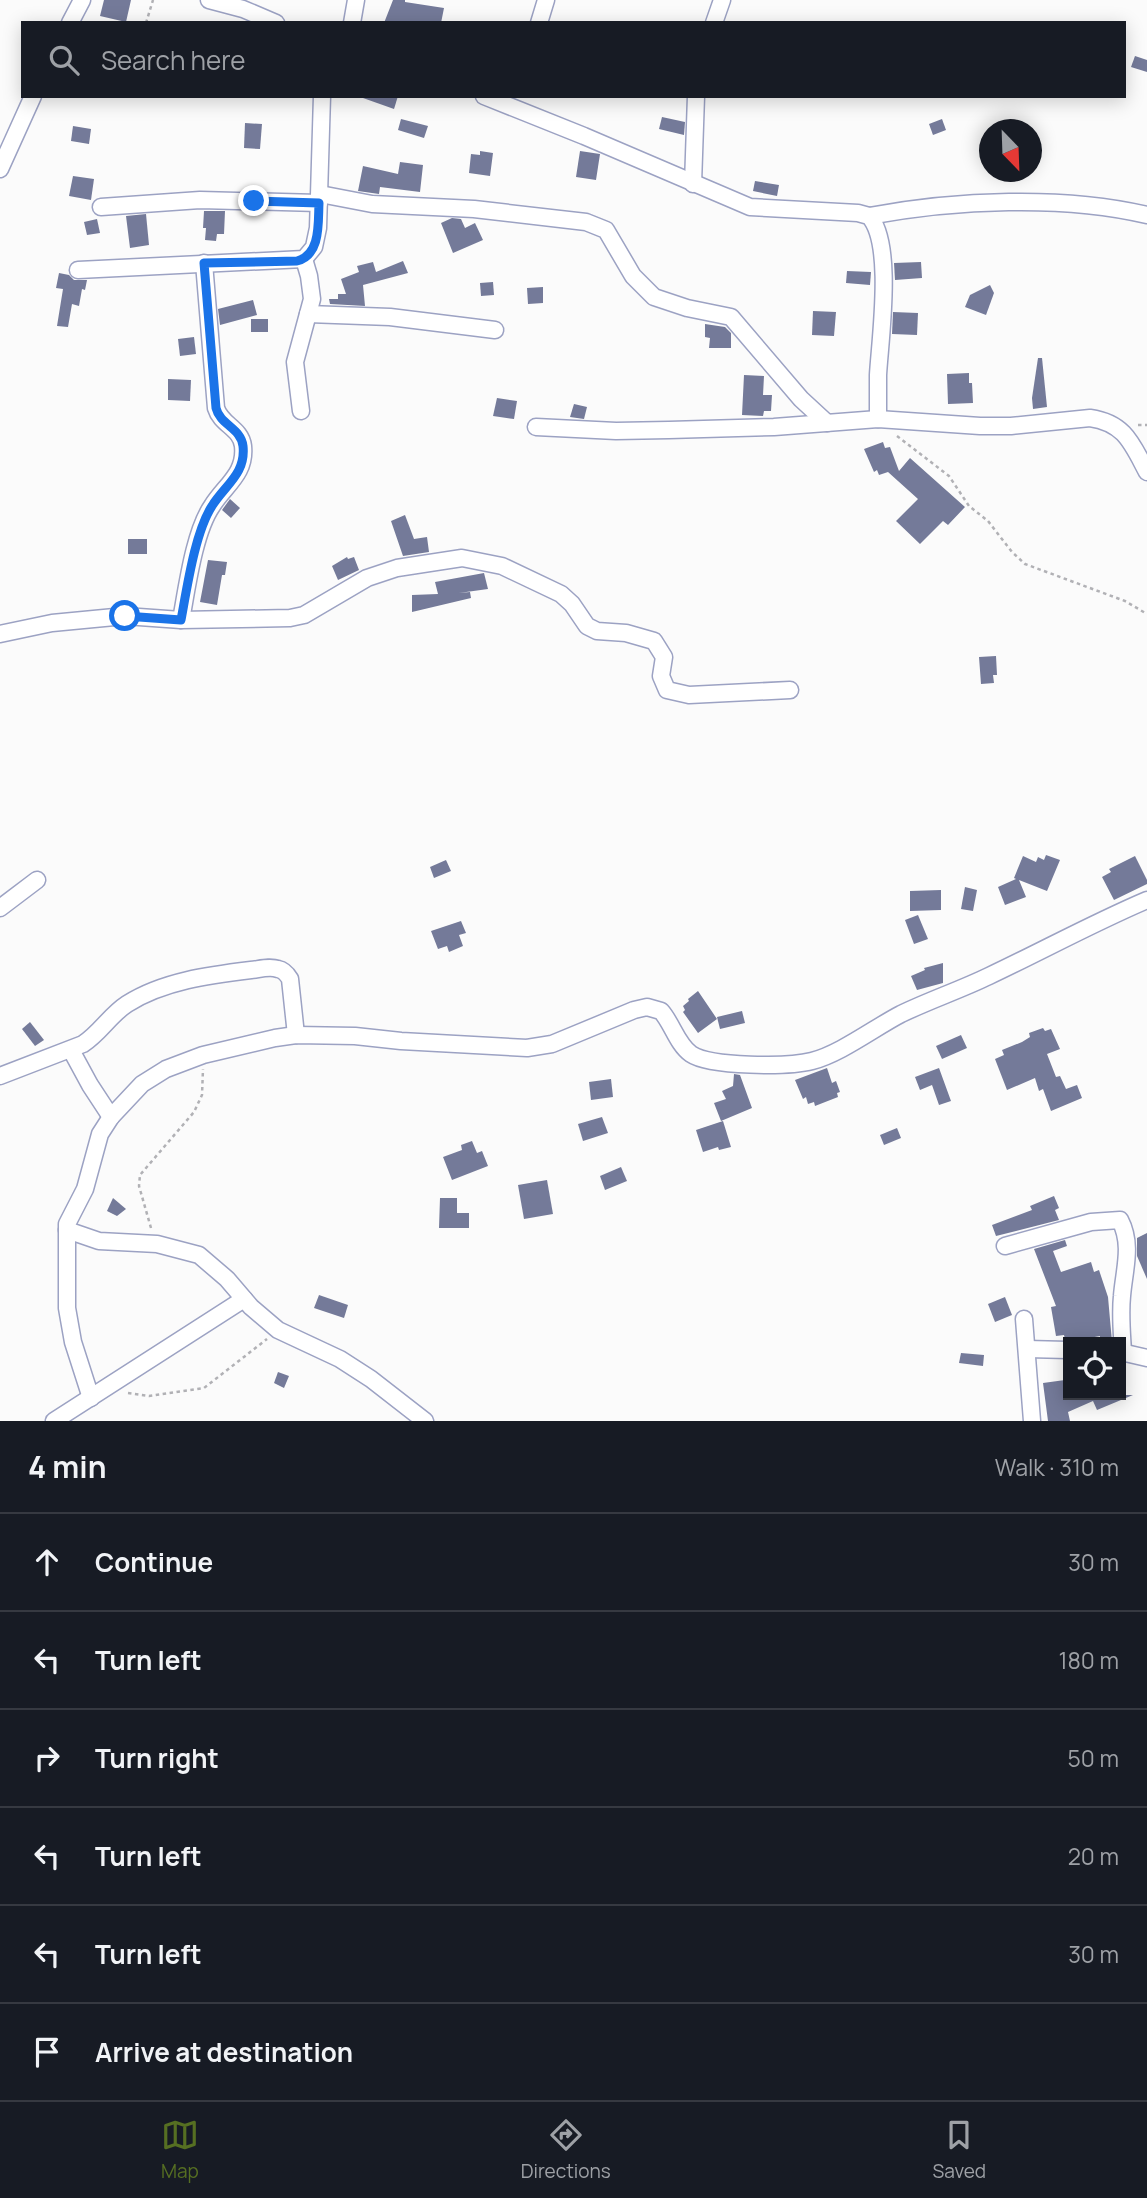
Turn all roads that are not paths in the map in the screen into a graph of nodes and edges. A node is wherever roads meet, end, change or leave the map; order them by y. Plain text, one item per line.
1 (82, 0) edge
2 (209, 0) edge
3 (356, 0) edge
4 (546, 0) edge
5 (722, 0) edge
6 (71, 21) edge
7 (271, 21) edge
8 (352, 21) edge
9 (540, 21) edge
10 (715, 21) edge
11 (32, 98) edge
12 (322, 98) edge
13 (696, 98) edge
14 (512, 101) edge
15 (0, 169) edge
16 (693, 184) junction
17 (319, 198) junction
18 (102, 208) dead end
19 (1147, 215) edge
20 (869, 216) junction
21 (304, 259) junction
22 (204, 263) junction
23 (78, 270) dead end
24 (308, 314) junction
25 (495, 330) dead end
26 (301, 411) dead end
27 (878, 419) junction
28 (827, 423) junction
29 (536, 427) dead end
30 (1147, 472) edge
31 (181, 620) junction
32 (0, 634) edge
33 (790, 690) dead end
34 (37, 880) dead end
35 (1147, 900) edge
36 (0, 908) edge
37 (296, 1035) junction
38 (71, 1050) junction
39 (0, 1076) edge
40 (111, 1117) junction
41 (67, 1230) junction
42 (1005, 1246) dead end
43 (244, 1299) junction
44 (1024, 1319) dead end
45 (1122, 1337) edge
46 (1027, 1349) junction
47 (1063, 1350) edge
48 (1126, 1353) edge
49 (1147, 1358) edge
50 (91, 1398) junction
51 (54, 1421) edge
52 (425, 1421) edge
53 (1032, 1421) edge

1 - 6 street
2 - 7 street
3 - 8 street
4 - 9 street
5 - 10 street
11 - 15 street
12 - 17 street
13 - 16 street
14 - 16 street
16 - 20 street
17 - 18 street
17 - 21 street
17 - 28 street
19 - 20 street
20 - 27 street
21 - 22 street
21 - 24 street
22 - 23 street
22 - 31 street
24 - 25 street
24 - 26 street
27 - 28 street
27 - 30 street
28 - 29 street
31 - 32 street
31 - 33 street
34 - 36 street
35 - 37 street
37 - 38 street
37 - 40 street
38 - 39 street
38 - 40 street
40 - 41 street
41 - 43 street
41 - 50 street
42 - 45 street
43 - 50 street
43 - 52 street
44 - 46 street
46 - 47 street
46 - 53 street
48 - 49 street
50 - 51 street

